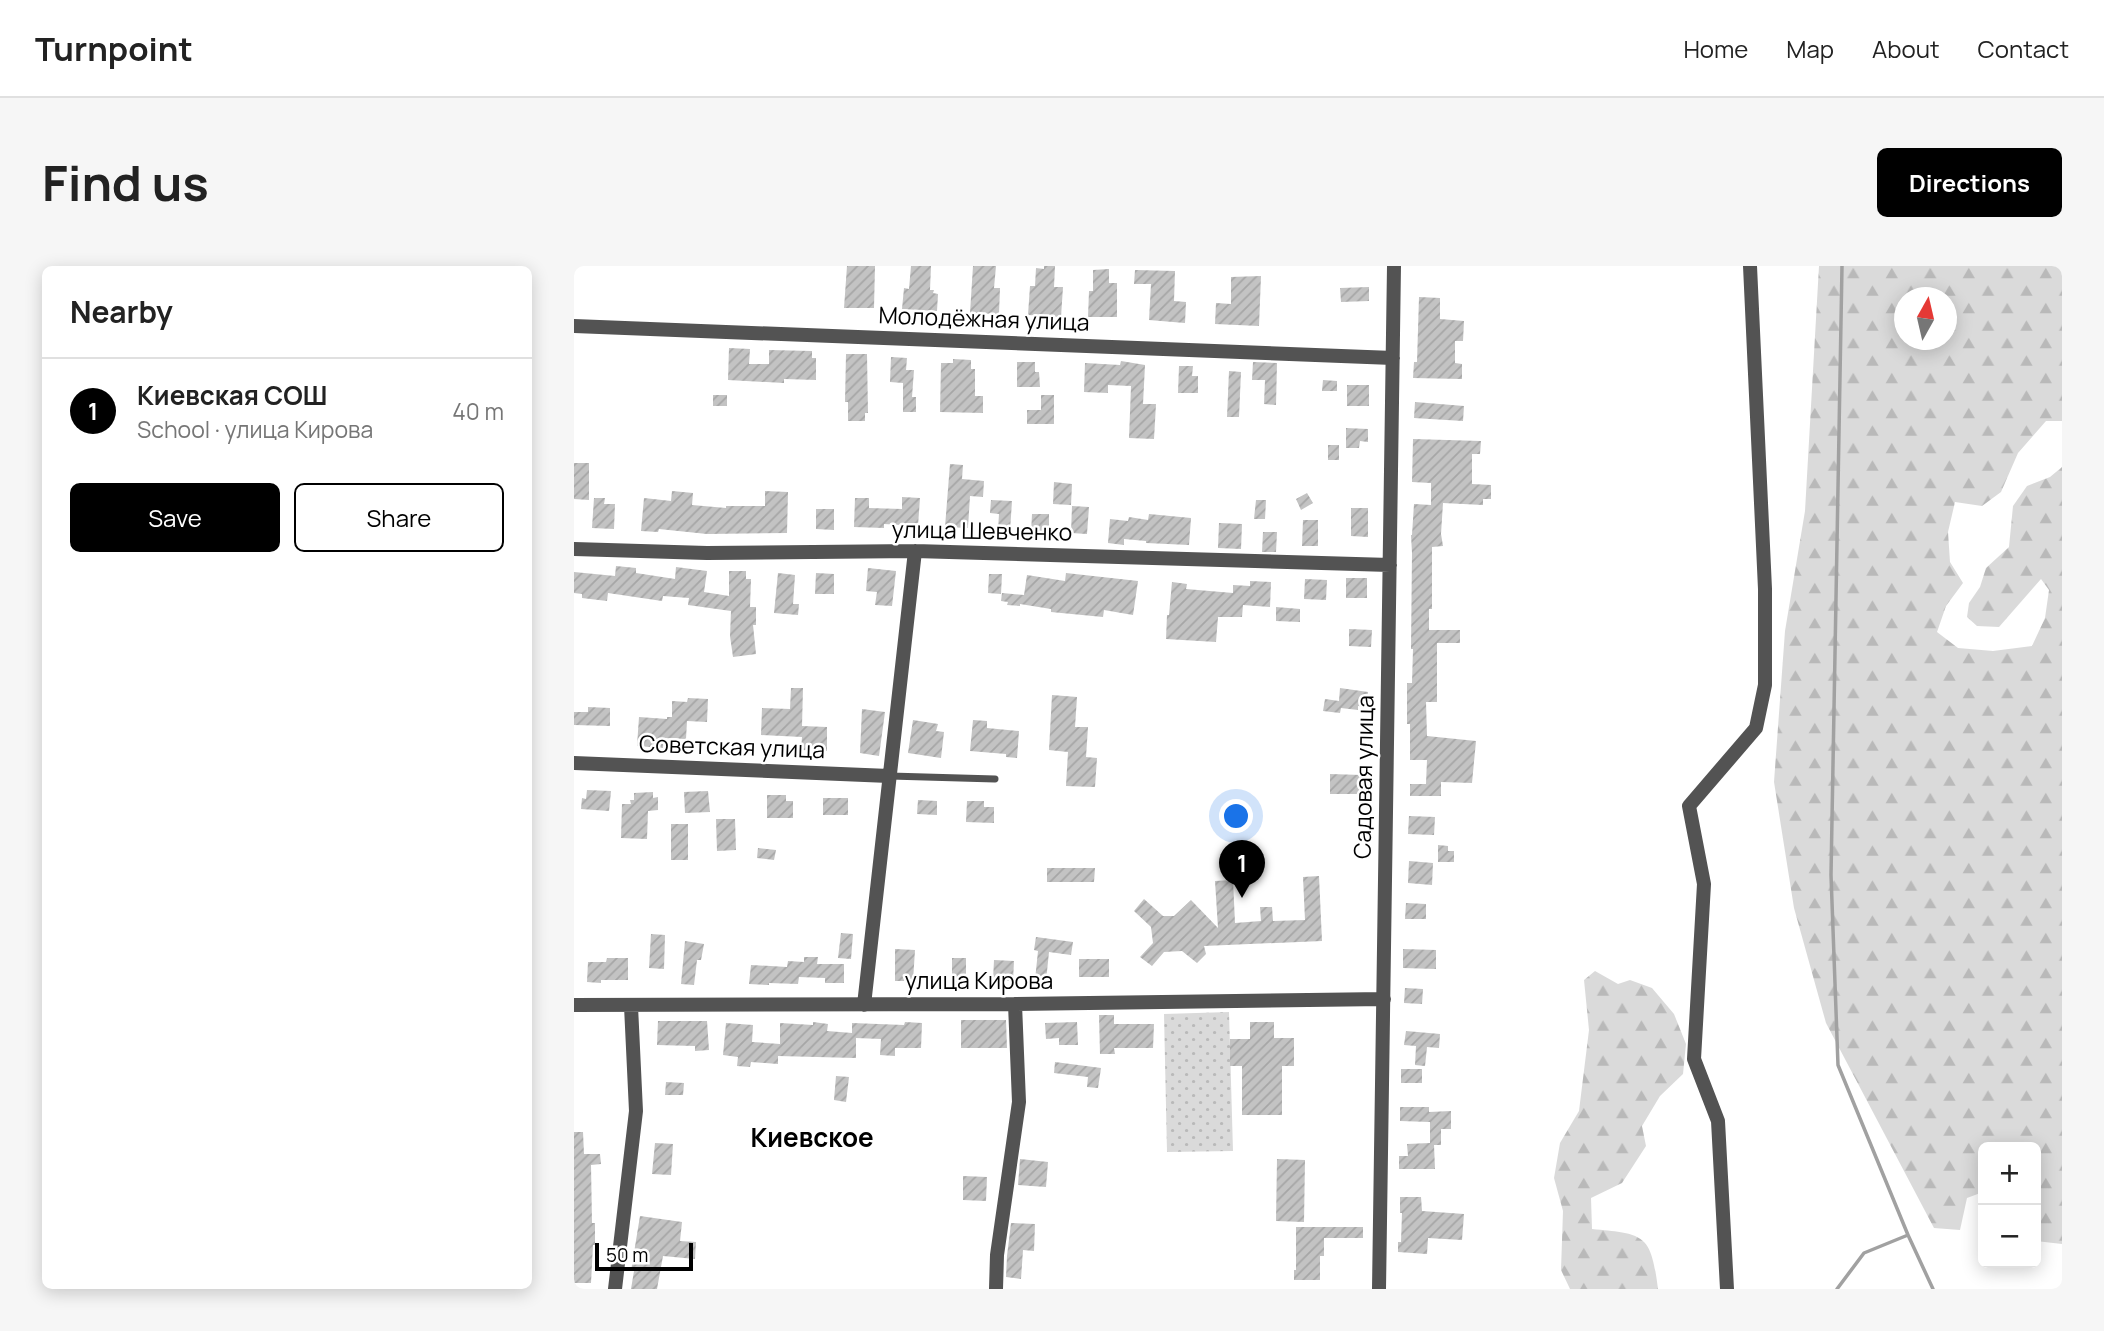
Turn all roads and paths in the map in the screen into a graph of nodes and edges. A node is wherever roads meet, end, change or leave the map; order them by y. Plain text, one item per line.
1 (1394, 266) edge
2 (1750, 266) edge
3 (574, 326) edge
4 (1393, 358) junction
5 (574, 549) edge
6 (915, 551) junction
7 (1390, 565) junction
8 (574, 764) edge
9 (889, 776) junction
10 (995, 779) dead end
11 (1384, 999) junction
12 (1015, 1004) junction
13 (574, 1005) edge
14 (864, 1005) junction
15 (631, 1006) junction
16 (615, 1289) edge
17 (996, 1289) edge
18 (1379, 1289) edge
19 (1727, 1289) edge

1 - 4 street, Садовая улица
2 - 19 street
3 - 4 street, Молодёжная улица
4 - 7 street, Садовая улица
5 - 6 street, улица Шевченко
6 - 7 street, улица Шевченко
6 - 9 street
7 - 11 street, Садовая улица
8 - 9 street, Советская улица
9 - 10 lane
9 - 14 street
11 - 12 street, улица Кирова
11 - 18 street, Садовая улица
12 - 14 street, улица Кирова
12 - 17 street
13 - 15 street, улица Кирова
14 - 15 street, улица Кирова
15 - 16 street

